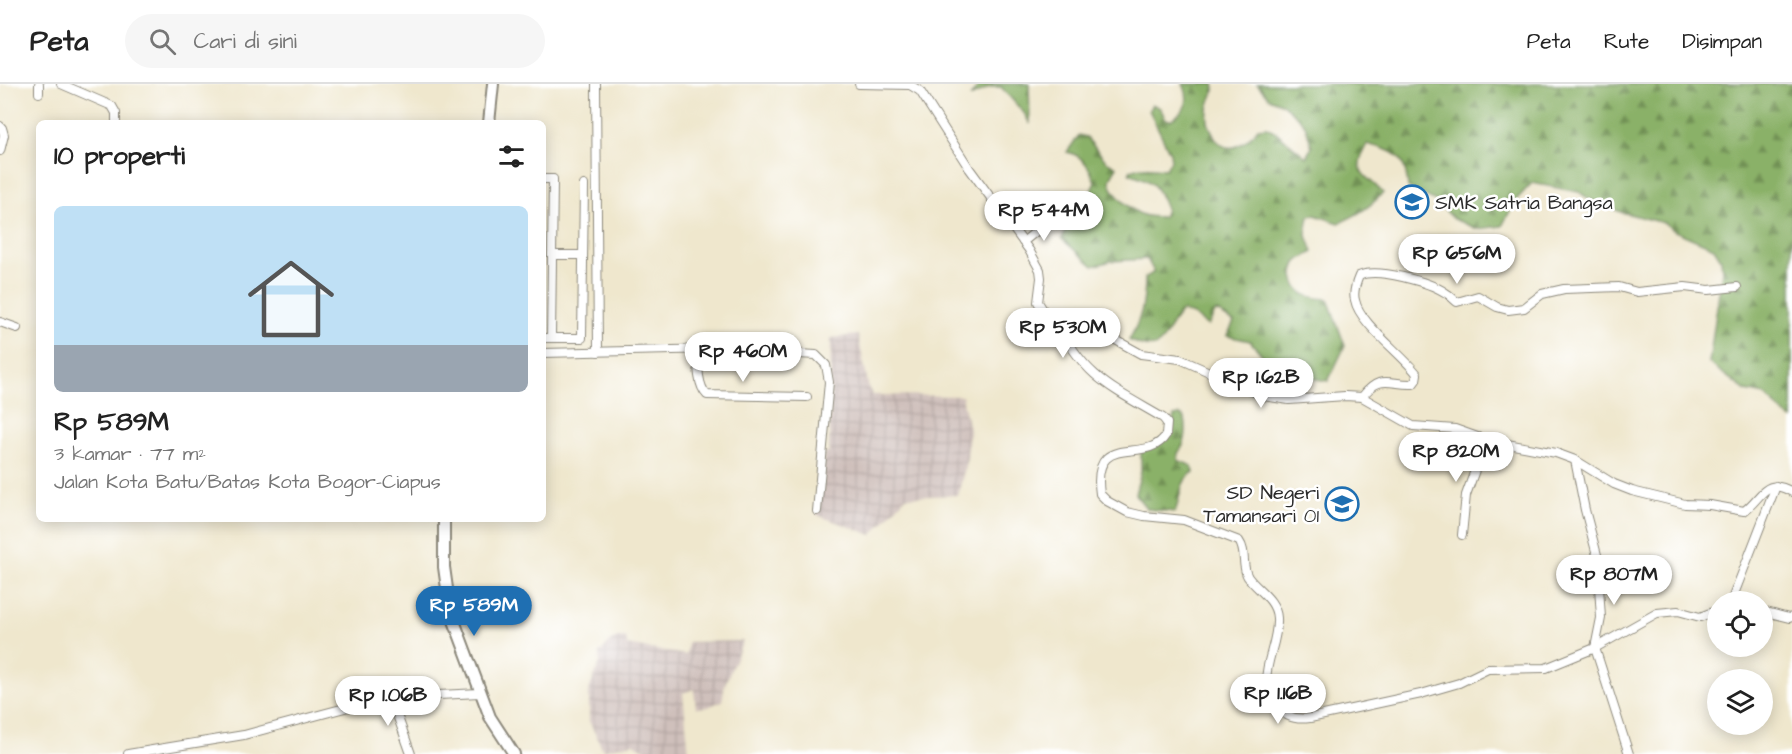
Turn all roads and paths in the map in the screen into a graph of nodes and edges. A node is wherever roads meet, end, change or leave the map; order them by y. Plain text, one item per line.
1 (61, 84) edge
2 (493, 84) edge
3 (596, 84) edge
4 (859, 84) edge
5 (116, 120) edge
6 (489, 120) edge
7 (0, 126) edge
8 (0, 151) edge
9 (546, 179) edge
10 (584, 185) dead end
11 (1049, 221) dead end
12 (1023, 242) junction
13 (552, 255) junction
14 (583, 255) junction
15 (1737, 287) dead end
16 (1057, 321) junction
17 (0, 322) edge
18 (16, 328) dead end
19 (547, 338) edge
20 (698, 350) junction
21 (598, 352) junction
22 (546, 353) edge
23 (807, 397) dead end
24 (1362, 397) junction
25 (1486, 440) junction
26 (1575, 460) junction
27 (1776, 486) junction
28 (1792, 492) edge
29 (817, 511) dead end
30 (444, 522) edge
31 (1462, 535) dead end
32 (1735, 591) edge
33 (1773, 613) edge
34 (1707, 614) edge
35 (1792, 617) edge
36 (1595, 648) junction
37 (480, 693) junction
38 (397, 697) junction
39 (128, 754) edge
40 (411, 754) edge
41 (514, 754) edge
42 (1629, 754) edge

1 - 5 street
2 - 6 main road
3 - 21 street
4 - 12 street
7 - 8 street
9 - 13 street
10 - 14 street
11 - 12 street
12 - 16 street
13 - 14 street
13 - 19 street
14 - 19 street
15 - 24 street
16 - 24 street
16 - 36 street
17 - 18 street
20 - 21 street
20 - 23 street
20 - 29 street
21 - 22 street
24 - 25 street
25 - 26 street
25 - 31 street
26 - 27 street
26 - 36 street
27 - 28 street
27 - 32 street
30 - 37 main road
33 - 35 street
34 - 36 street
36 - 42 street
37 - 38 street
37 - 41 main road
38 - 39 street
38 - 40 street

